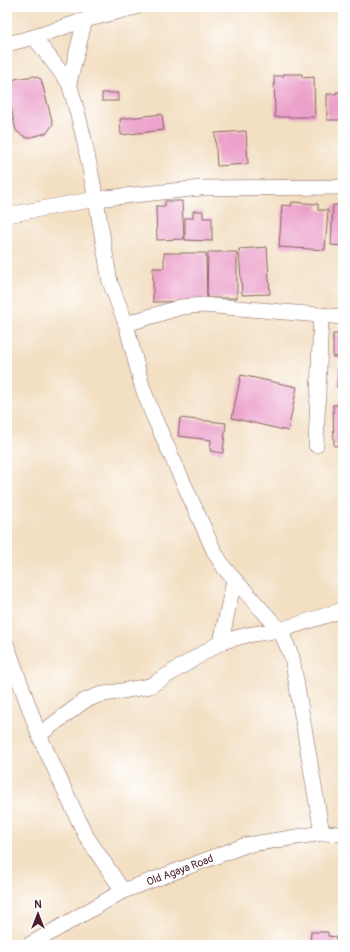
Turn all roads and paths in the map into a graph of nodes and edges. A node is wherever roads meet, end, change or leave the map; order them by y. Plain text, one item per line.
1 (136, 7) edge
2 (85, 20) junction
3 (34, 37) junction
4 (7, 44) edge
5 (69, 83) junction
6 (343, 187) edge
7 (96, 199) junction
8 (7, 215) edge
9 (321, 315) junction
10 (343, 317) edge
11 (126, 324) junction
12 (316, 445) dead end
13 (234, 580) junction
14 (343, 610) edge
15 (280, 630) junction
16 (221, 642) junction
17 (7, 646) edge
18 (40, 735) junction
19 (322, 833) junction
20 (343, 834) edge
21 (123, 891) junction
22 (29, 945) edge

1 - 2 street
2 - 3 street
2 - 5 street
3 - 4 street
3 - 5 street
5 - 7 street
6 - 7 street
7 - 8 street
7 - 11 street
9 - 10 street
9 - 11 street
9 - 12 street
11 - 13 street
13 - 15 street
13 - 16 street
14 - 15 street
15 - 16 street
15 - 19 street
16 - 18 street
17 - 18 street
18 - 21 street
19 - 20 street, Old Agaya Road
19 - 21 street, Old Agaya Road
21 - 22 street, Old Agaya Road

